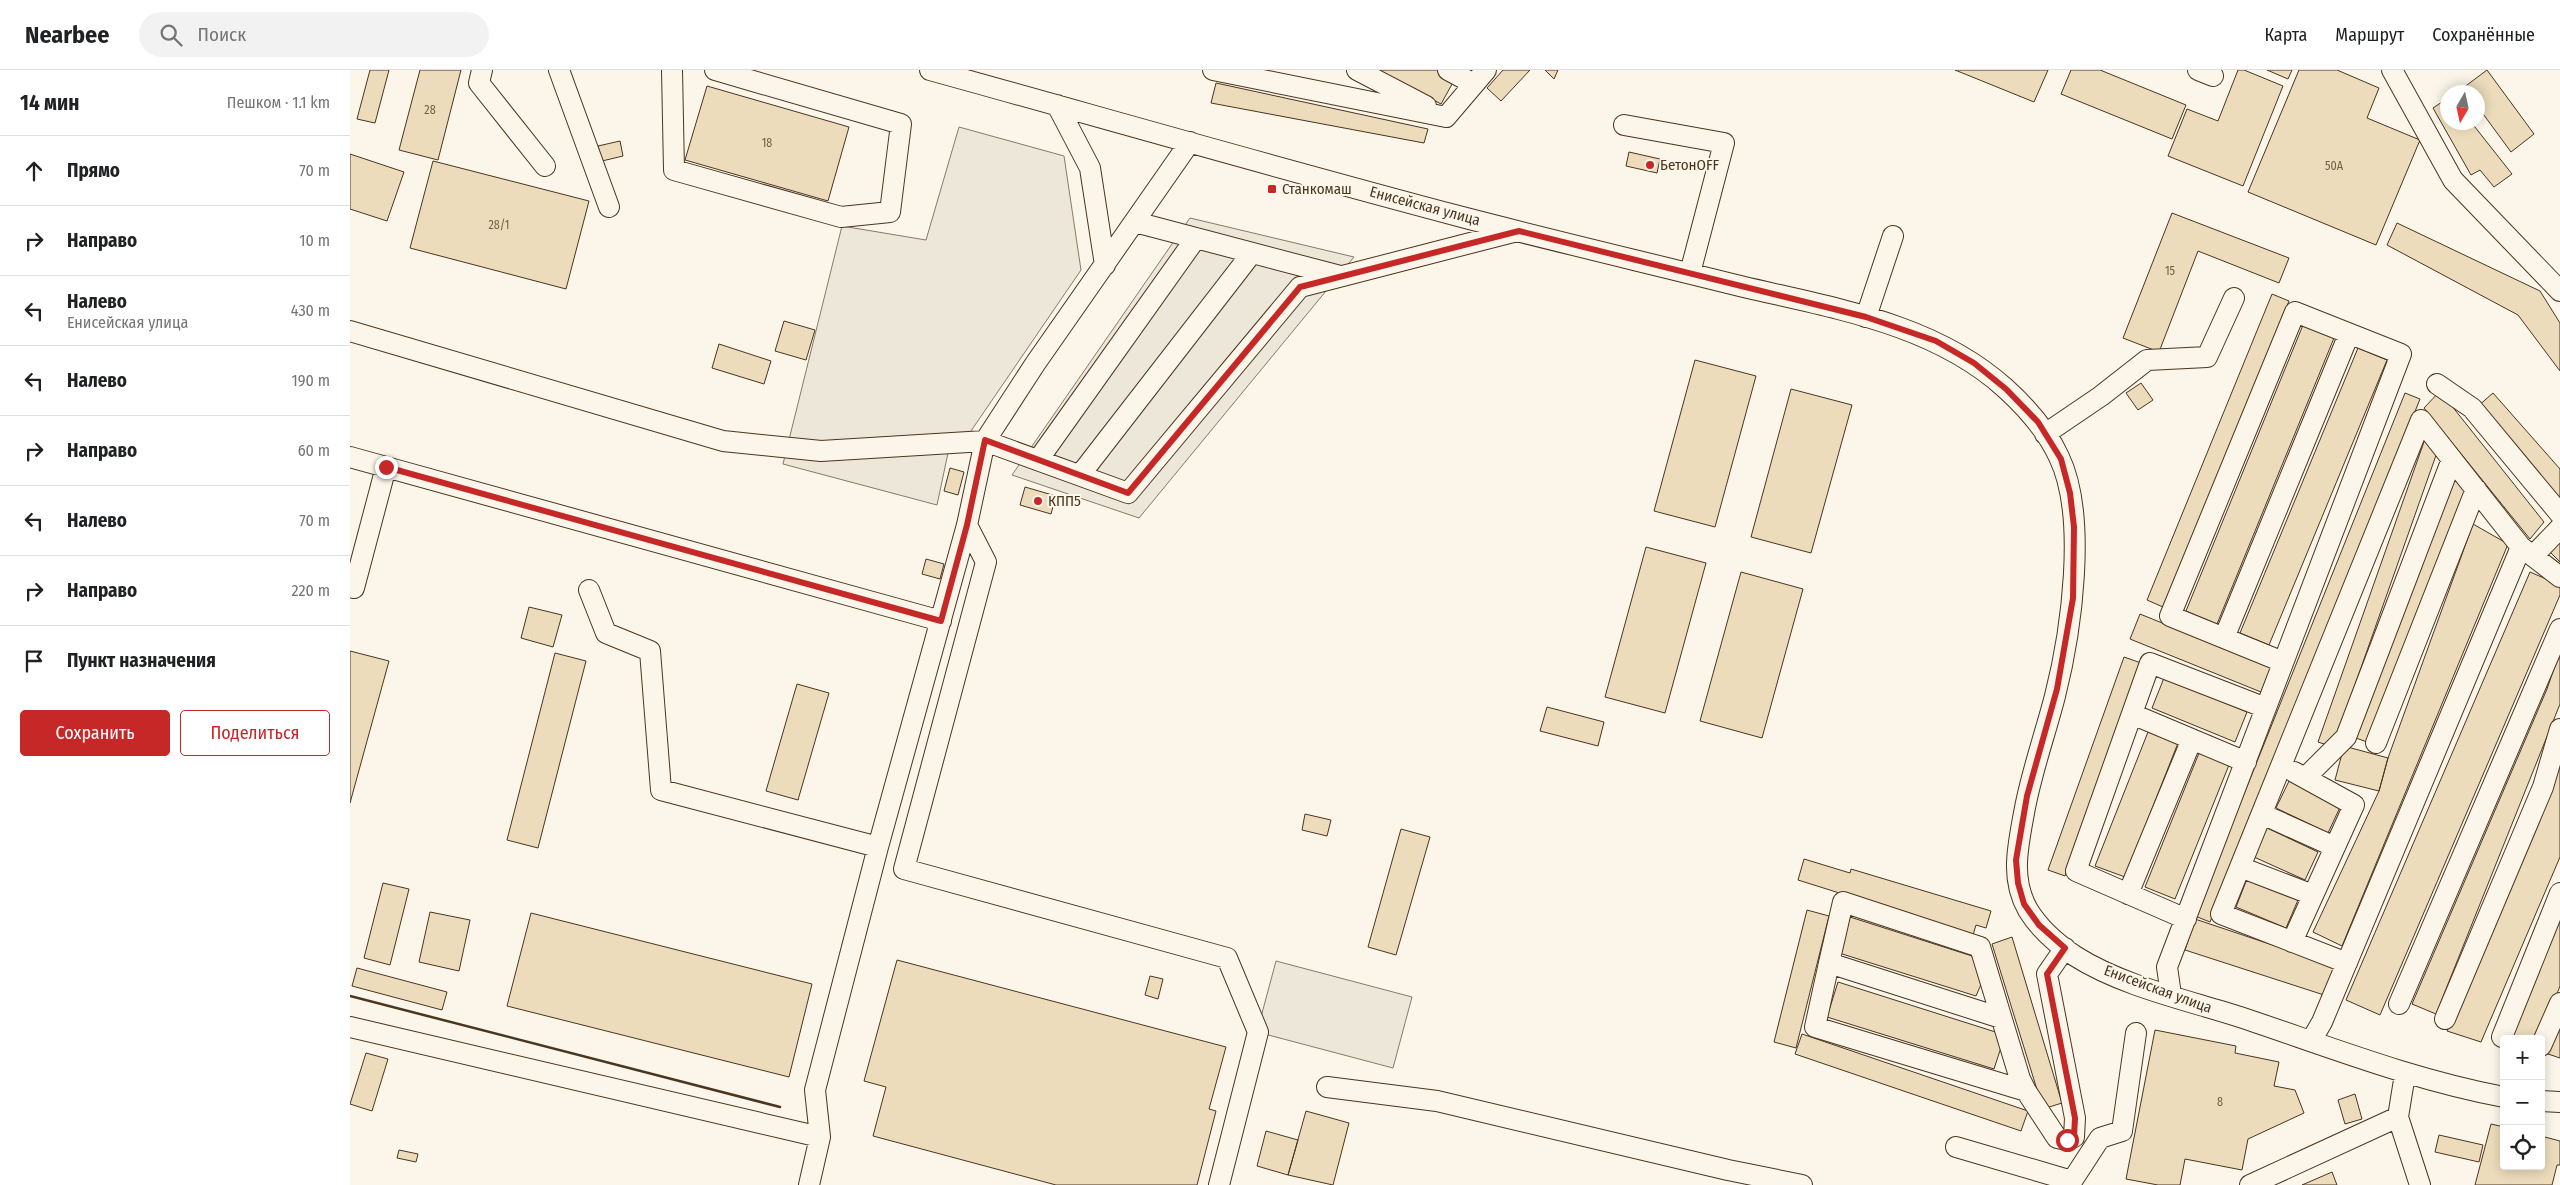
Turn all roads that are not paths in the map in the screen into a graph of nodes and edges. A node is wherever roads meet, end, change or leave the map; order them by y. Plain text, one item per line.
1 (482, 70) edge
2 (559, 70) edge
3 (672, 70) edge
4 (715, 70) edge
5 (930, 70) edge
6 (1213, 70) edge
7 (1357, 70) edge
8 (1448, 70) edge
9 (2392, 70) edge
10 (982, 77) edge
11 (1480, 77) edge
12 (1057, 105) junction
13 (1446, 116) junction
14 (1624, 124) dead end
15 (1190, 142) junction
16 (545, 166) dead end
17 (609, 207) dead end
18 (1135, 222) junction
19 (1519, 231) junction
20 (1893, 236) dead end
21 (1196, 238) junction
22 (1252, 252) junction
23 (1106, 265) junction
24 (1690, 273) junction
25 (1342, 276) junction
26 (2560, 290) edge
27 (2234, 298) dead end
28 (1866, 317) junction
29 (350, 331) edge
30 (2349, 334) junction
31 (2437, 384) dead end
32 (2045, 434) junction
33 (985, 440) junction
34 (350, 457) edge
35 (2452, 459) junction
36 (1038, 460) junction
37 (386, 467) junction
38 (1080, 475) junction
39 (2476, 490) junction
40 (2560, 514) edge
41 (967, 525) junction
42 (2560, 528) edge
43 (2527, 552) junction
44 (2560, 577) edge
45 (354, 588) dead end
46 (589, 590) dead end
47 (941, 621) junction
48 (2560, 629) edge
49 (2224, 638) junction
50 (2283, 662) junction
51 (2266, 708) junction
52 (2132, 714) junction
53 (2560, 729) edge
54 (2192, 739) junction
55 (2376, 743) dead end
56 (2246, 762) junction
57 (2281, 766) junction
58 (2305, 778) junction
59 (2262, 814) junction
60 (878, 847) junction
61 (2335, 847) junction
62 (2240, 867) junction
63 (2560, 893) edge
64 (2128, 894) junction
65 (2313, 895) junction
66 (2186, 919) junction
67 (2292, 942) junction
68 (2065, 948) junction
69 (1829, 963) junction
70 (2346, 963) junction
71 (2171, 995) junction
72 (2560, 1003) edge
73 (2400, 1004) dead end
74 (2001, 1018) junction
75 (2445, 1019) dead end
76 (350, 1027) edge
77 (2136, 1034) dead end
78 (2503, 1035) edge
79 (2545, 1037) edge
80 (2311, 1041) junction
81 (2405, 1074) junction
82 (1327, 1087) dead end
83 (2026, 1091) junction
84 (2500, 1096) edge
85 (2545, 1101) edge
86 (2560, 1102) edge
87 (2398, 1118) junction
88 (820, 1137) junction
89 (1956, 1147) dead end
90 (1726, 1178) edge
91 (2073, 1183) edge
92 (809, 1185) edge
93 (1220, 1185) edge
94 (1802, 1185) edge
95 (2250, 1185) edge
96 (2420, 1185) edge

1 - 16 street
2 - 17 street
3 - 4 street
5 - 10 street, Енисейская улица
6 - 13 street
7 - 13 street
8 - 11 street
9 - 26 street
10 - 12 street, Енисейская улица
11 - 13 street
12 - 15 street, Енисейская улица
12 - 23 street
14 - 24 street
15 - 18 street
15 - 19 street, Енисейская улица
18 - 21 street
18 - 23 street
19 - 24 street, Енисейская улица
19 - 25 street
20 - 28 street
21 - 22 street
21 - 36 street
22 - 25 street
22 - 38 street
23 - 33 street
24 - 28 street, Енисейская улица
25 - 38 street
27 - 32 street
28 - 32 street, Енисейская улица
29 - 33 street
30 - 49 street
30 - 49 street
30 - 50 street
31 - 40 street
32 - 68 street, Енисейская улица
33 - 36 street
33 - 41 street
34 - 37 street
35 - 39 street
35 - 57 street
35 - 58 street
36 - 38 street
37 - 45 street
37 - 47 street
39 - 43 street
39 - 55 street
41 - 47 street
41 - 93 street
42 - 43 street
43 - 44 street
43 - 70 street
46 - 60 street
47 - 60 street
48 - 73 street
49 - 50 street
50 - 51 street
51 - 52 street
51 - 56 street
52 - 54 street
52 - 64 street
53 - 75 street
54 - 56 street
54 - 64 street
56 - 66 street
57 - 58 street
57 - 59 street
58 - 61 street
59 - 61 street
59 - 62 street
60 - 88 street
61 - 65 street
62 - 65 street
62 - 67 street
63 - 78 street
64 - 66 street
65 - 67 street
66 - 71 street
67 - 70 street
68 - 71 street, Енисейская улица
68 - 83 street
69 - 74 street
69 - 74 street
69 - 83 street
70 - 80 street
71 - 80 street, Енисейская улица
72 - 79 street
74 - 83 street
76 - 88 street
77 - 91 street
80 - 81 street, Енисейская улица
81 - 84 street, Енисейская улица
81 - 87 street
82 - 90 street
85 - 86 street
87 - 95 street
87 - 96 street
88 - 92 street
89 - 91 street
90 - 94 street

